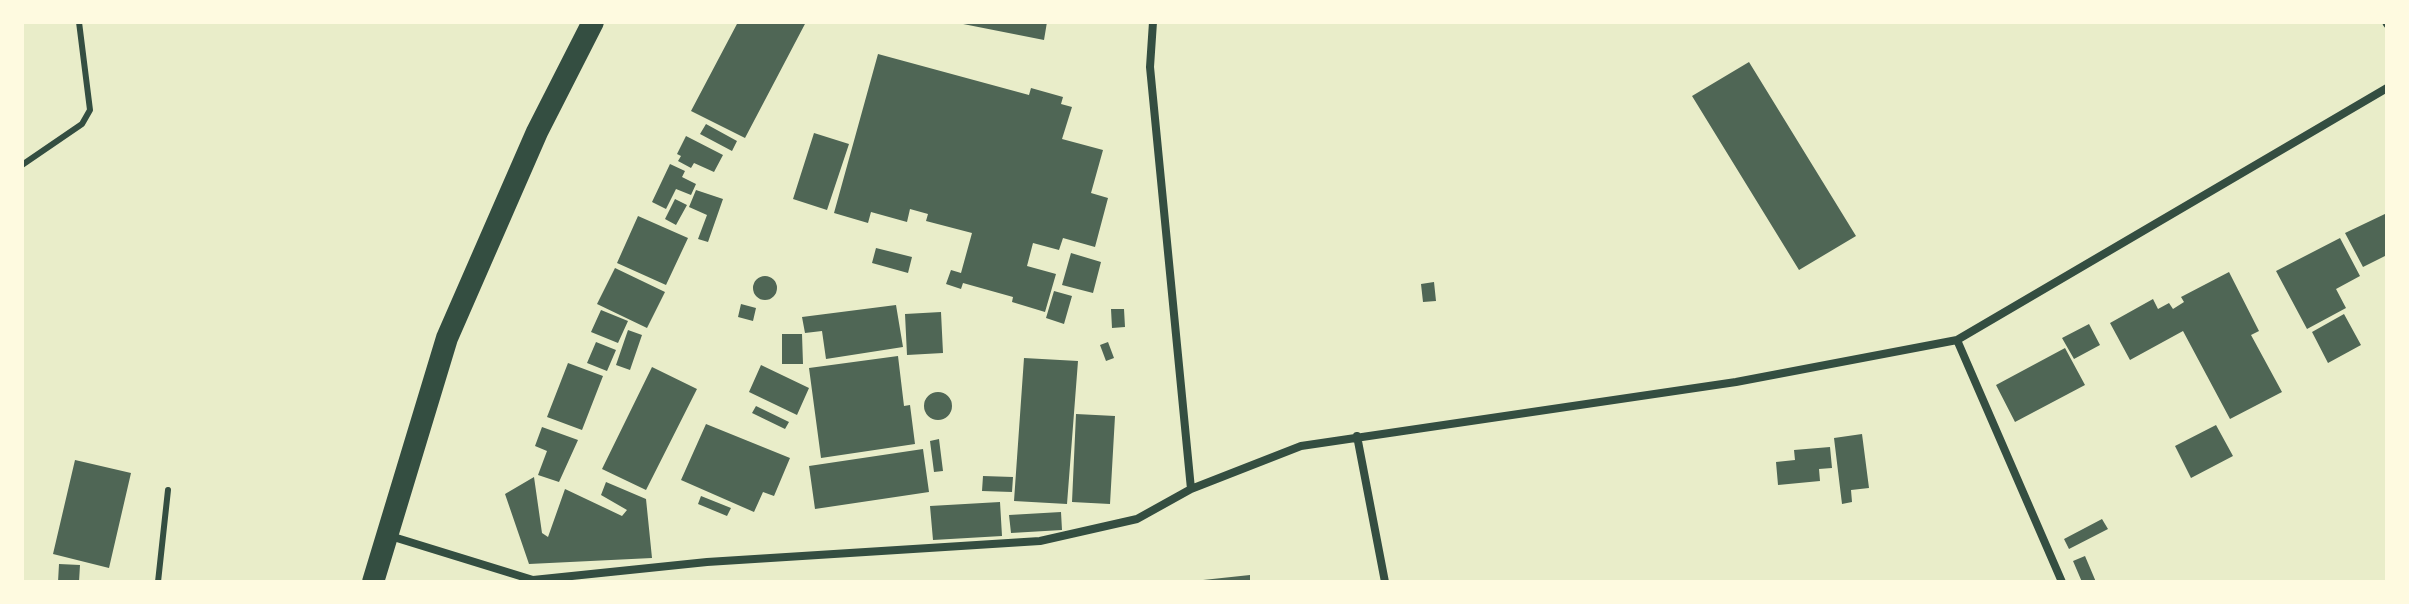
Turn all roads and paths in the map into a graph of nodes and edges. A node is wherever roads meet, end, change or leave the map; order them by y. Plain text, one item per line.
1 (79, 22) edge
2 (593, 22) edge
3 (1153, 22) edge
4 (2387, 88) edge
5 (22, 165) edge
6 (1957, 340) junction
7 (1357, 436) junction
8 (1191, 489) junction
9 (168, 490) dead end
10 (386, 534) junction
11 (531, 581) edge
12 (158, 582) edge
13 (373, 582) edge
14 (1385, 582) edge
15 (2062, 582) edge

1 - 5 lane
2 - 10 highway
3 - 8 street
4 - 6 street
6 - 7 street
6 - 15 street
7 - 8 street
7 - 14 street
8 - 11 street
9 - 12 lane
10 - 11 street
10 - 13 highway

